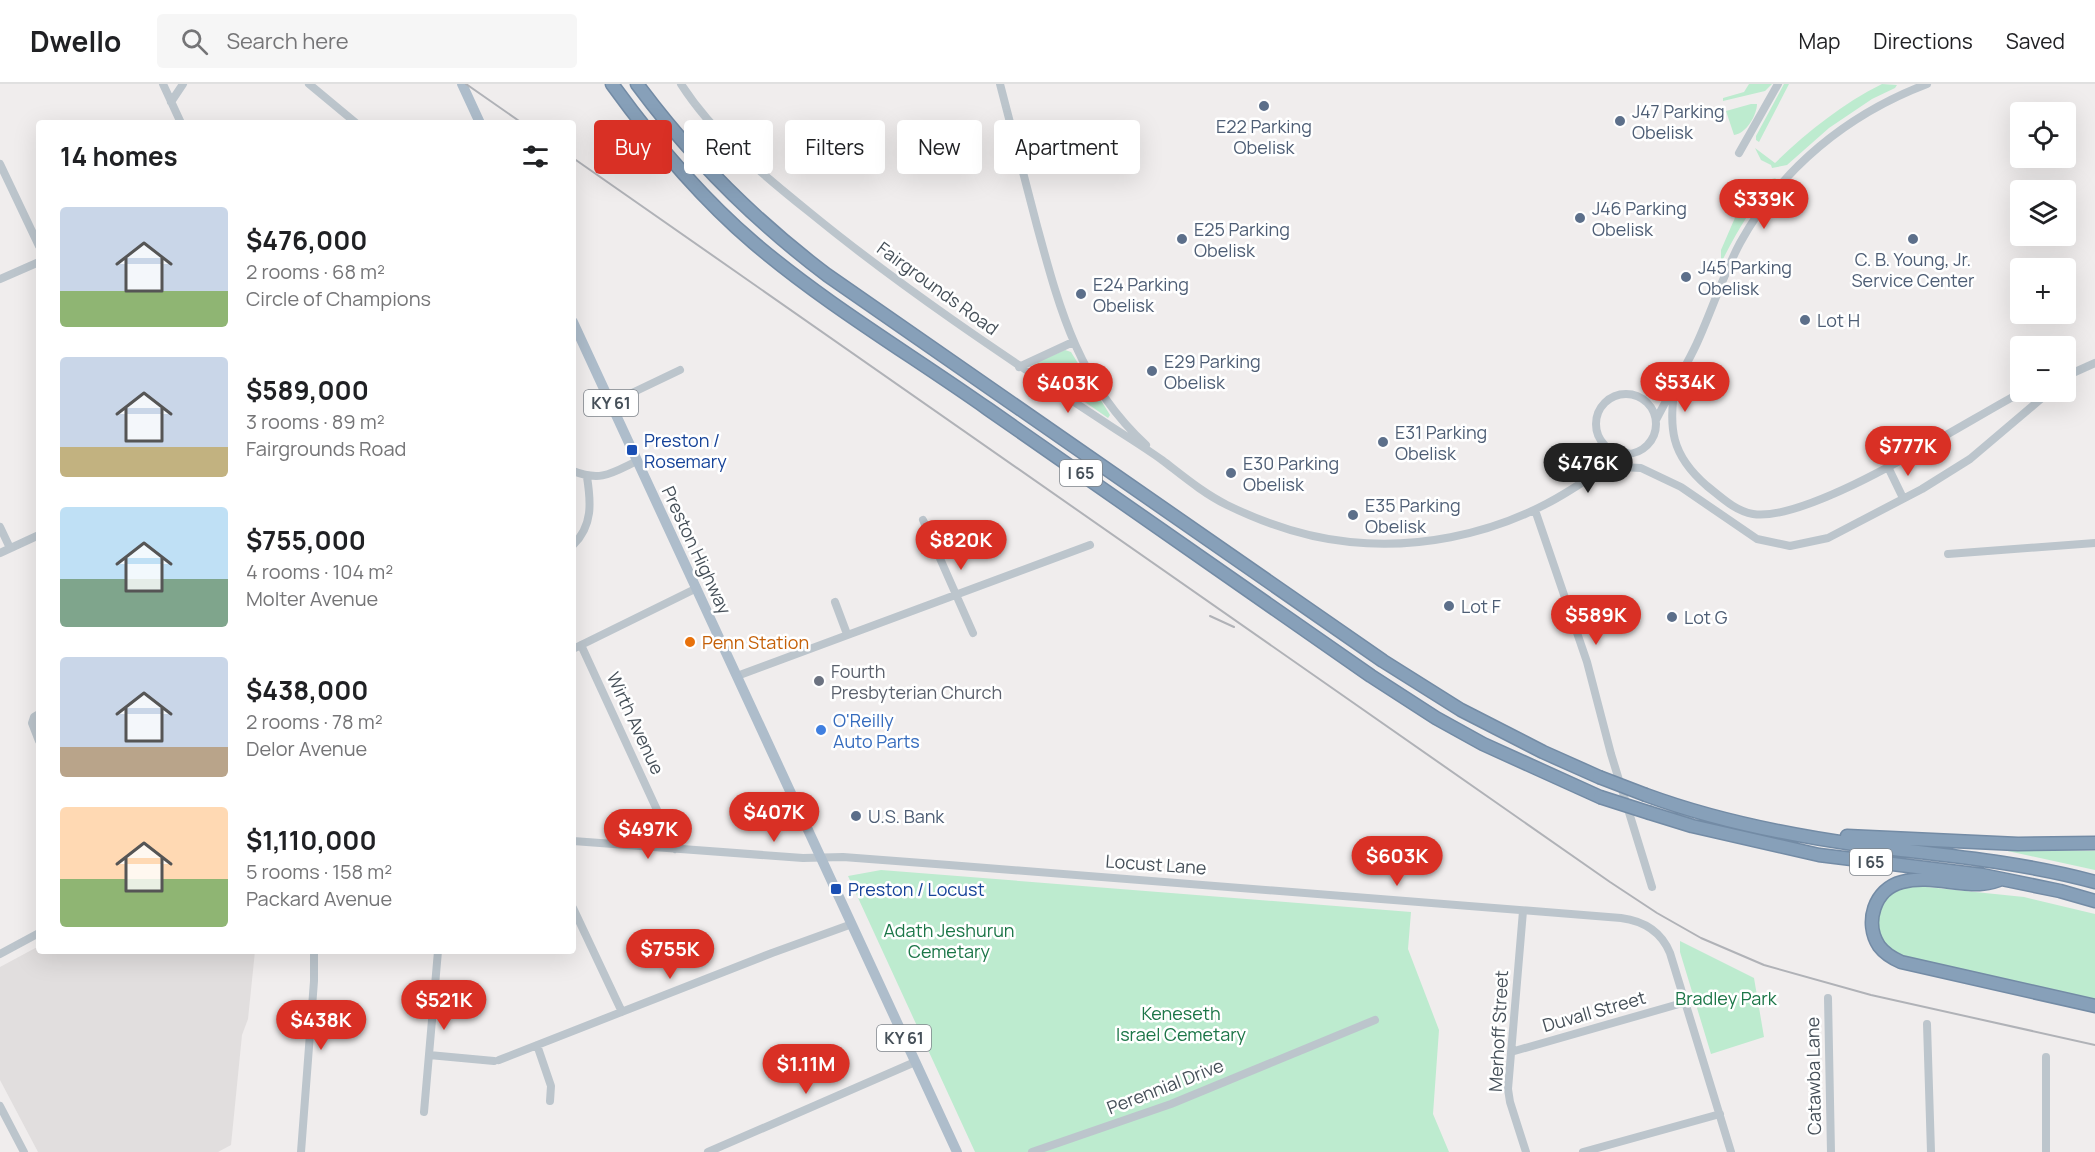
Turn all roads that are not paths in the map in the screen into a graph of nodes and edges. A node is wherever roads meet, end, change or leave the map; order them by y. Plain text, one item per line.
1 (163, 84) edge
2 (183, 84) edge
3 (309, 84) edge
4 (462, 84) edge
5 (612, 84) edge
6 (637, 84) edge
7 (681, 84) edge
8 (1000, 84) edge
9 (1778, 84) edge
10 (1927, 84) edge
11 (171, 102) junction
12 (180, 120) edge
13 (352, 120) edge
14 (479, 120) edge
15 (1739, 153) dead end
16 (0, 164) edge
17 (36, 240) edge
18 (36, 263) edge
19 (0, 279) edge
20 (576, 328) edge
21 (1073, 342) junction
22 (2095, 363) edge
23 (1019, 367) junction
24 (680, 370) dead end
25 (2076, 372) edge
26 (1675, 383) junction
27 (2010, 399) edge
28 (2037, 402) edge
29 (611, 403) junction
30 (1656, 420) junction
31 (1627, 453) junction
32 (1162, 460) junction
33 (637, 461) junction
34 (1888, 467) junction
35 (576, 472) edge
36 (588, 477) junction
37 (1588, 478) junction
38 (1903, 498) junction
39 (1535, 510) junction
40 (923, 520) dead end
41 (0, 527) edge
42 (36, 536) edge
43 (576, 542) edge
44 (2095, 543) edge
45 (1090, 545) dead end
46 (10, 548) junction
47 (0, 553) edge
48 (1948, 554) dead end
49 (697, 588) junction
50 (957, 594) junction
51 (835, 602) dead end
52 (973, 633) dead end
53 (847, 634) junction
54 (577, 647) edge
55 (737, 676) junction
56 (1817, 838) junction
57 (576, 841) edge
58 (2095, 843) edge
59 (675, 849) junction
60 (822, 858) junction
61 (1999, 880) junction
62 (2095, 882) edge
63 (1652, 887) dead end
64 (2095, 901) edge
65 (1523, 911) junction
66 (576, 914) edge
67 (852, 924) junction
68 (36, 935) edge
69 (0, 954) edge
70 (314, 954) edge
71 (438, 954) edge
72 (1828, 999) dead end
73 (1686, 1002) junction
74 (2095, 1006) edge
75 (622, 1012) junction
76 (1375, 1020) dead end
77 (1927, 1024) dead end
78 (537, 1045) junction
79 (1511, 1052) junction
80 (429, 1055) junction
81 (2046, 1057) dead end
82 (915, 1062) junction
83 (550, 1101) dead end
84 (0, 1106) edge
85 (424, 1112) dead end
86 (1720, 1114) junction
87 (24, 1152) edge
88 (301, 1152) edge
89 (708, 1152) edge
90 (957, 1152) edge
91 (1032, 1152) edge
92 (1526, 1152) edge
93 (1583, 1152) edge
94 (1731, 1152) edge
95 (1831, 1152) edge
96 (1930, 1152) edge
97 (2046, 1152) edge

1 - 11 street
2 - 11 street
3 - 13 street
4 - 14 main road
5 - 61 highway, I 65, bridge
6 - 56 highway, I 65, bridge
7 - 23 street, Fairgrounds Road
8 - 21 street
9 - 15 street
10 - 26 street
11 - 12 street
16 - 17 street
18 - 19 street
20 - 29 main road, Preston Highway / KY 61
21 - 23 street
21 - 32 street
22 - 25 street
23 - 32 street, Fairgrounds Road
24 - 29 street
26 - 30 street
26 - 34 street
27 - 34 street
28 - 38 street
29 - 33 main road, Preston Highway / KY 61
30 - 31 street
30 - 31 street
31 - 37 street
32 - 39 street, Fairgrounds Road
33 - 36 street
33 - 49 main road, Preston Highway / KY 61
34 - 38 street
35 - 36 street
36 - 43 street
37 - 38 street
37 - 39 street, Fairgrounds Road
39 - 63 street
40 - 50 street
41 - 46 street
42 - 46 street
44 - 48 street
45 - 50 street
46 - 47 street
49 - 54 street
49 - 55 main road, Preston Highway / KY 61
50 - 52 street
50 - 53 street
51 - 53 street
53 - 55 street
54 - 59 street, Wirth Avenue
55 - 60 main road, Preston Highway / KY 61
56 - 58 highway
56 - 62 highway, I 65
57 - 59 street, Locust Lane
59 - 60 street, Locust Lane
60 - 65 street, Locust Lane
60 - 67 main road, Preston Highway / KY 61
61 - 64 highway, I 65
61 - 74 highway
65 - 73 street, Locust Lane
65 - 79 street, Merhoff Street
66 - 75 street
67 - 75 street
67 - 82 main road, Preston Highway / KY 61
68 - 69 street
70 - 88 street
71 - 80 street
72 - 95 street, Catawba Lane
73 - 79 street, Duvall Street
73 - 86 street, Locust Lane
75 - 78 street
76 - 91 street, Perennial Drive
77 - 96 street
78 - 80 street
78 - 83 street
79 - 92 street, Merhoff Street
80 - 85 street
81 - 97 street
82 - 89 street
82 - 90 main road, Preston Highway / KY 61
84 - 87 street
86 - 93 street
86 - 94 street, Locust Lane

